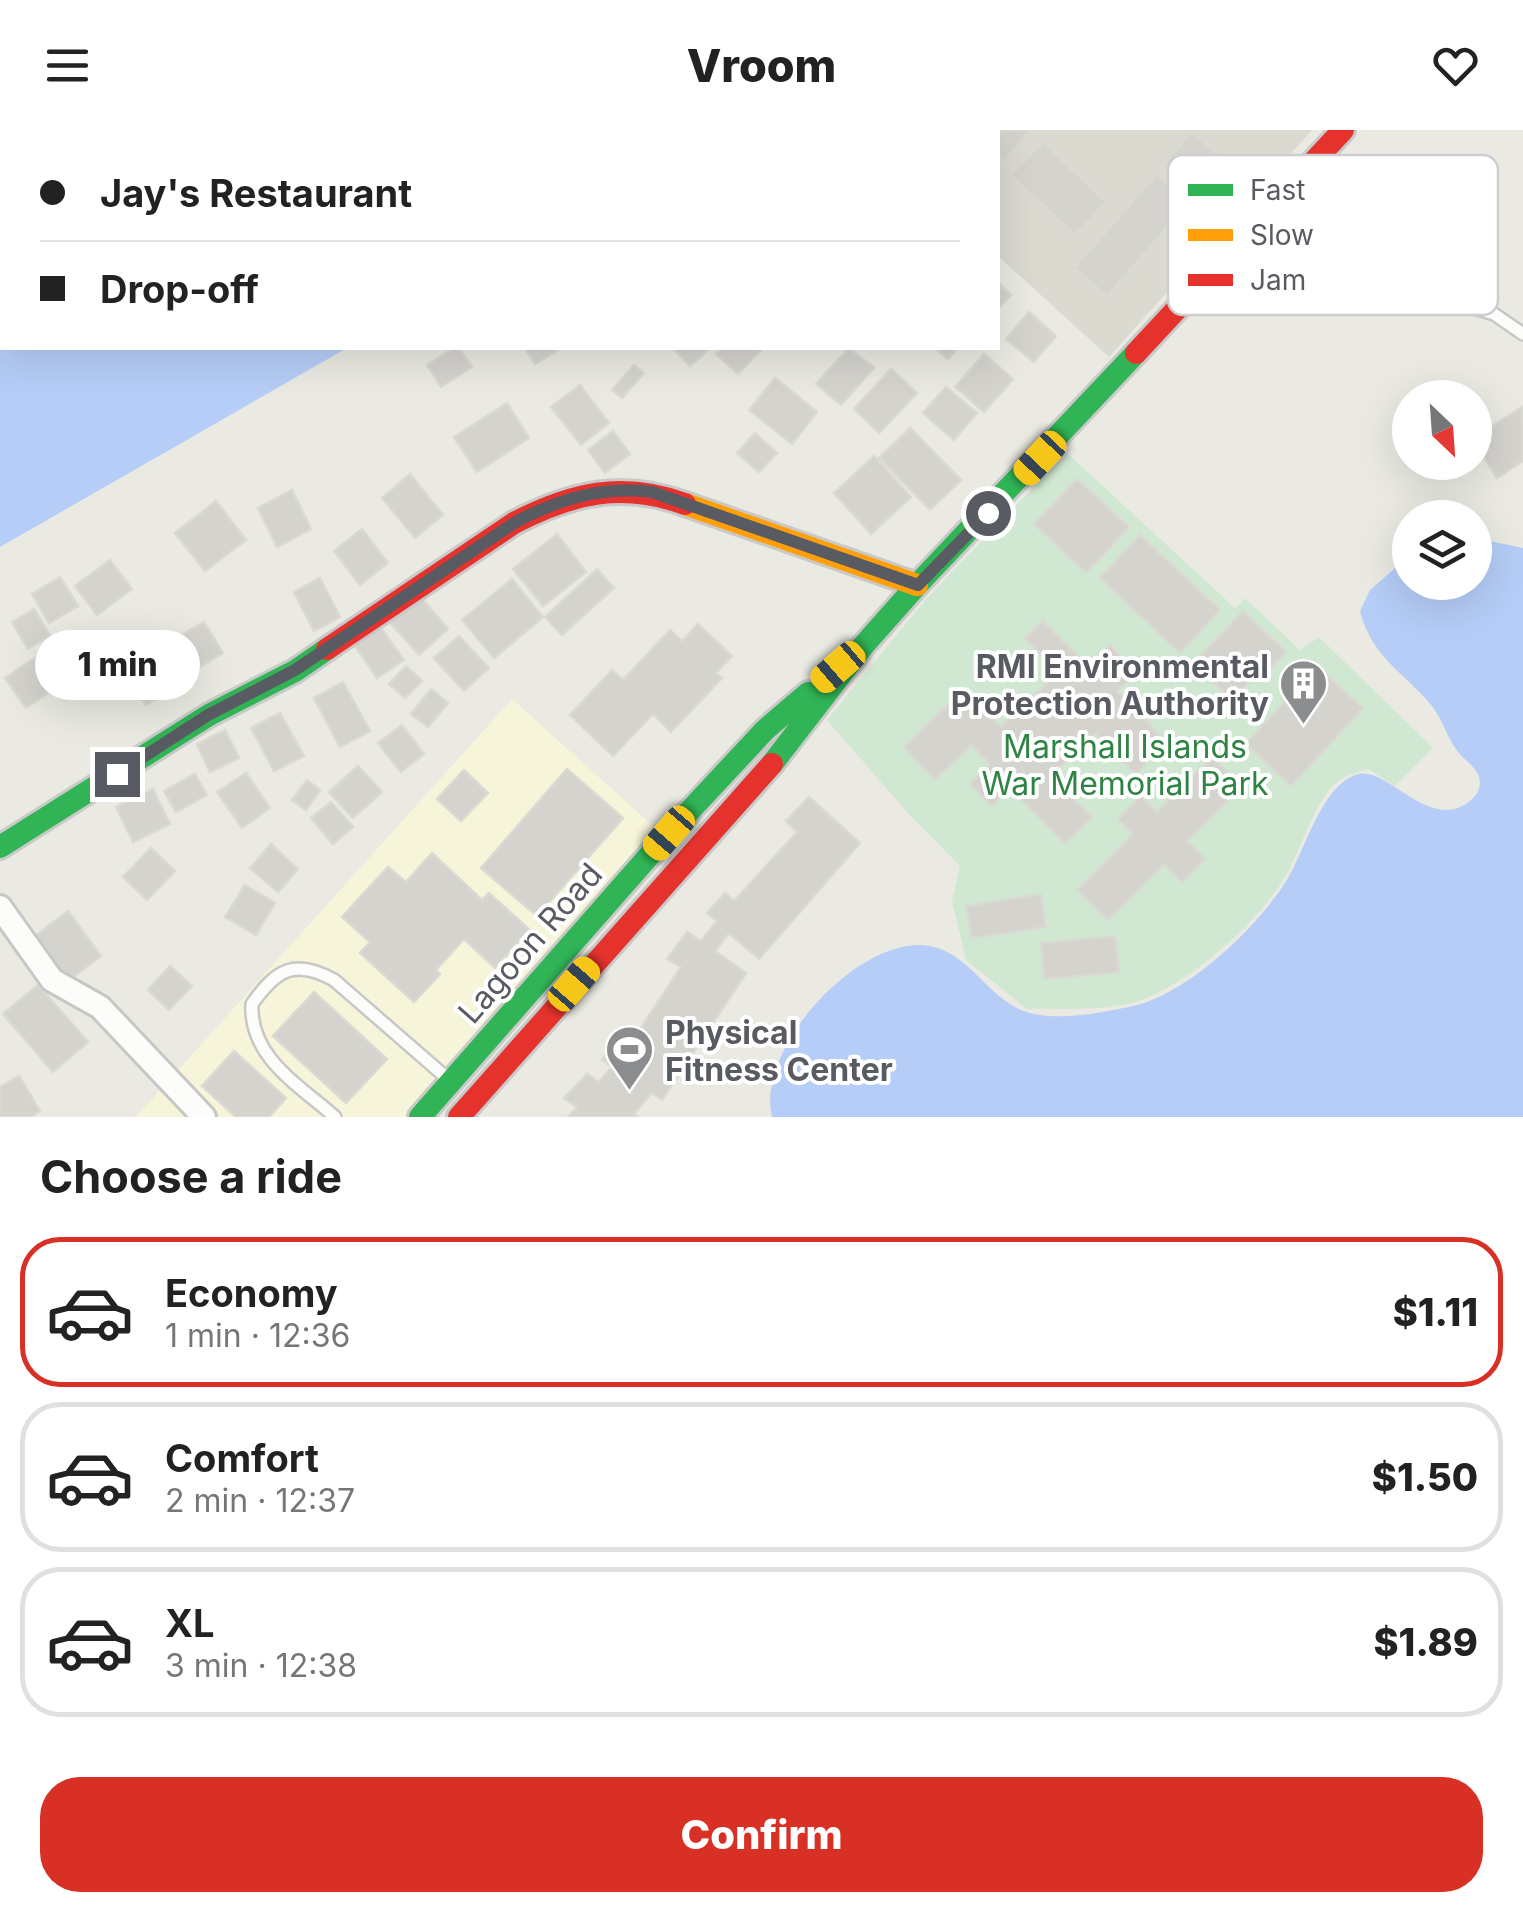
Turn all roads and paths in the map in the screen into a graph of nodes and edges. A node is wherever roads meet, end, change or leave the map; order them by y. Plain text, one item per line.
1 (1344, 130) edge
2 (1321, 155) edge
3 (1171, 315) edge
4 (1495, 315) edge
5 (1523, 334) edge
6 (918, 585) junction
7 (862, 646) junction
8 (0, 848) edge
9 (0, 907) edge
10 (451, 1082) junction
11 (204, 1117) edge
12 (335, 1117) edge
13 (420, 1117) edge
14 (459, 1117) edge

1 - 2 main road, Lagoon Road
3 - 6 main road, Lagoon Road
4 - 5 lane
6 - 7 main road, Lagoon Road
6 - 8 main road
7 - 10 main road, Lagoon Road
7 - 14 main road, Lagoon Road
9 - 11 street
10 - 12 lane
10 - 13 main road, Lagoon Road

